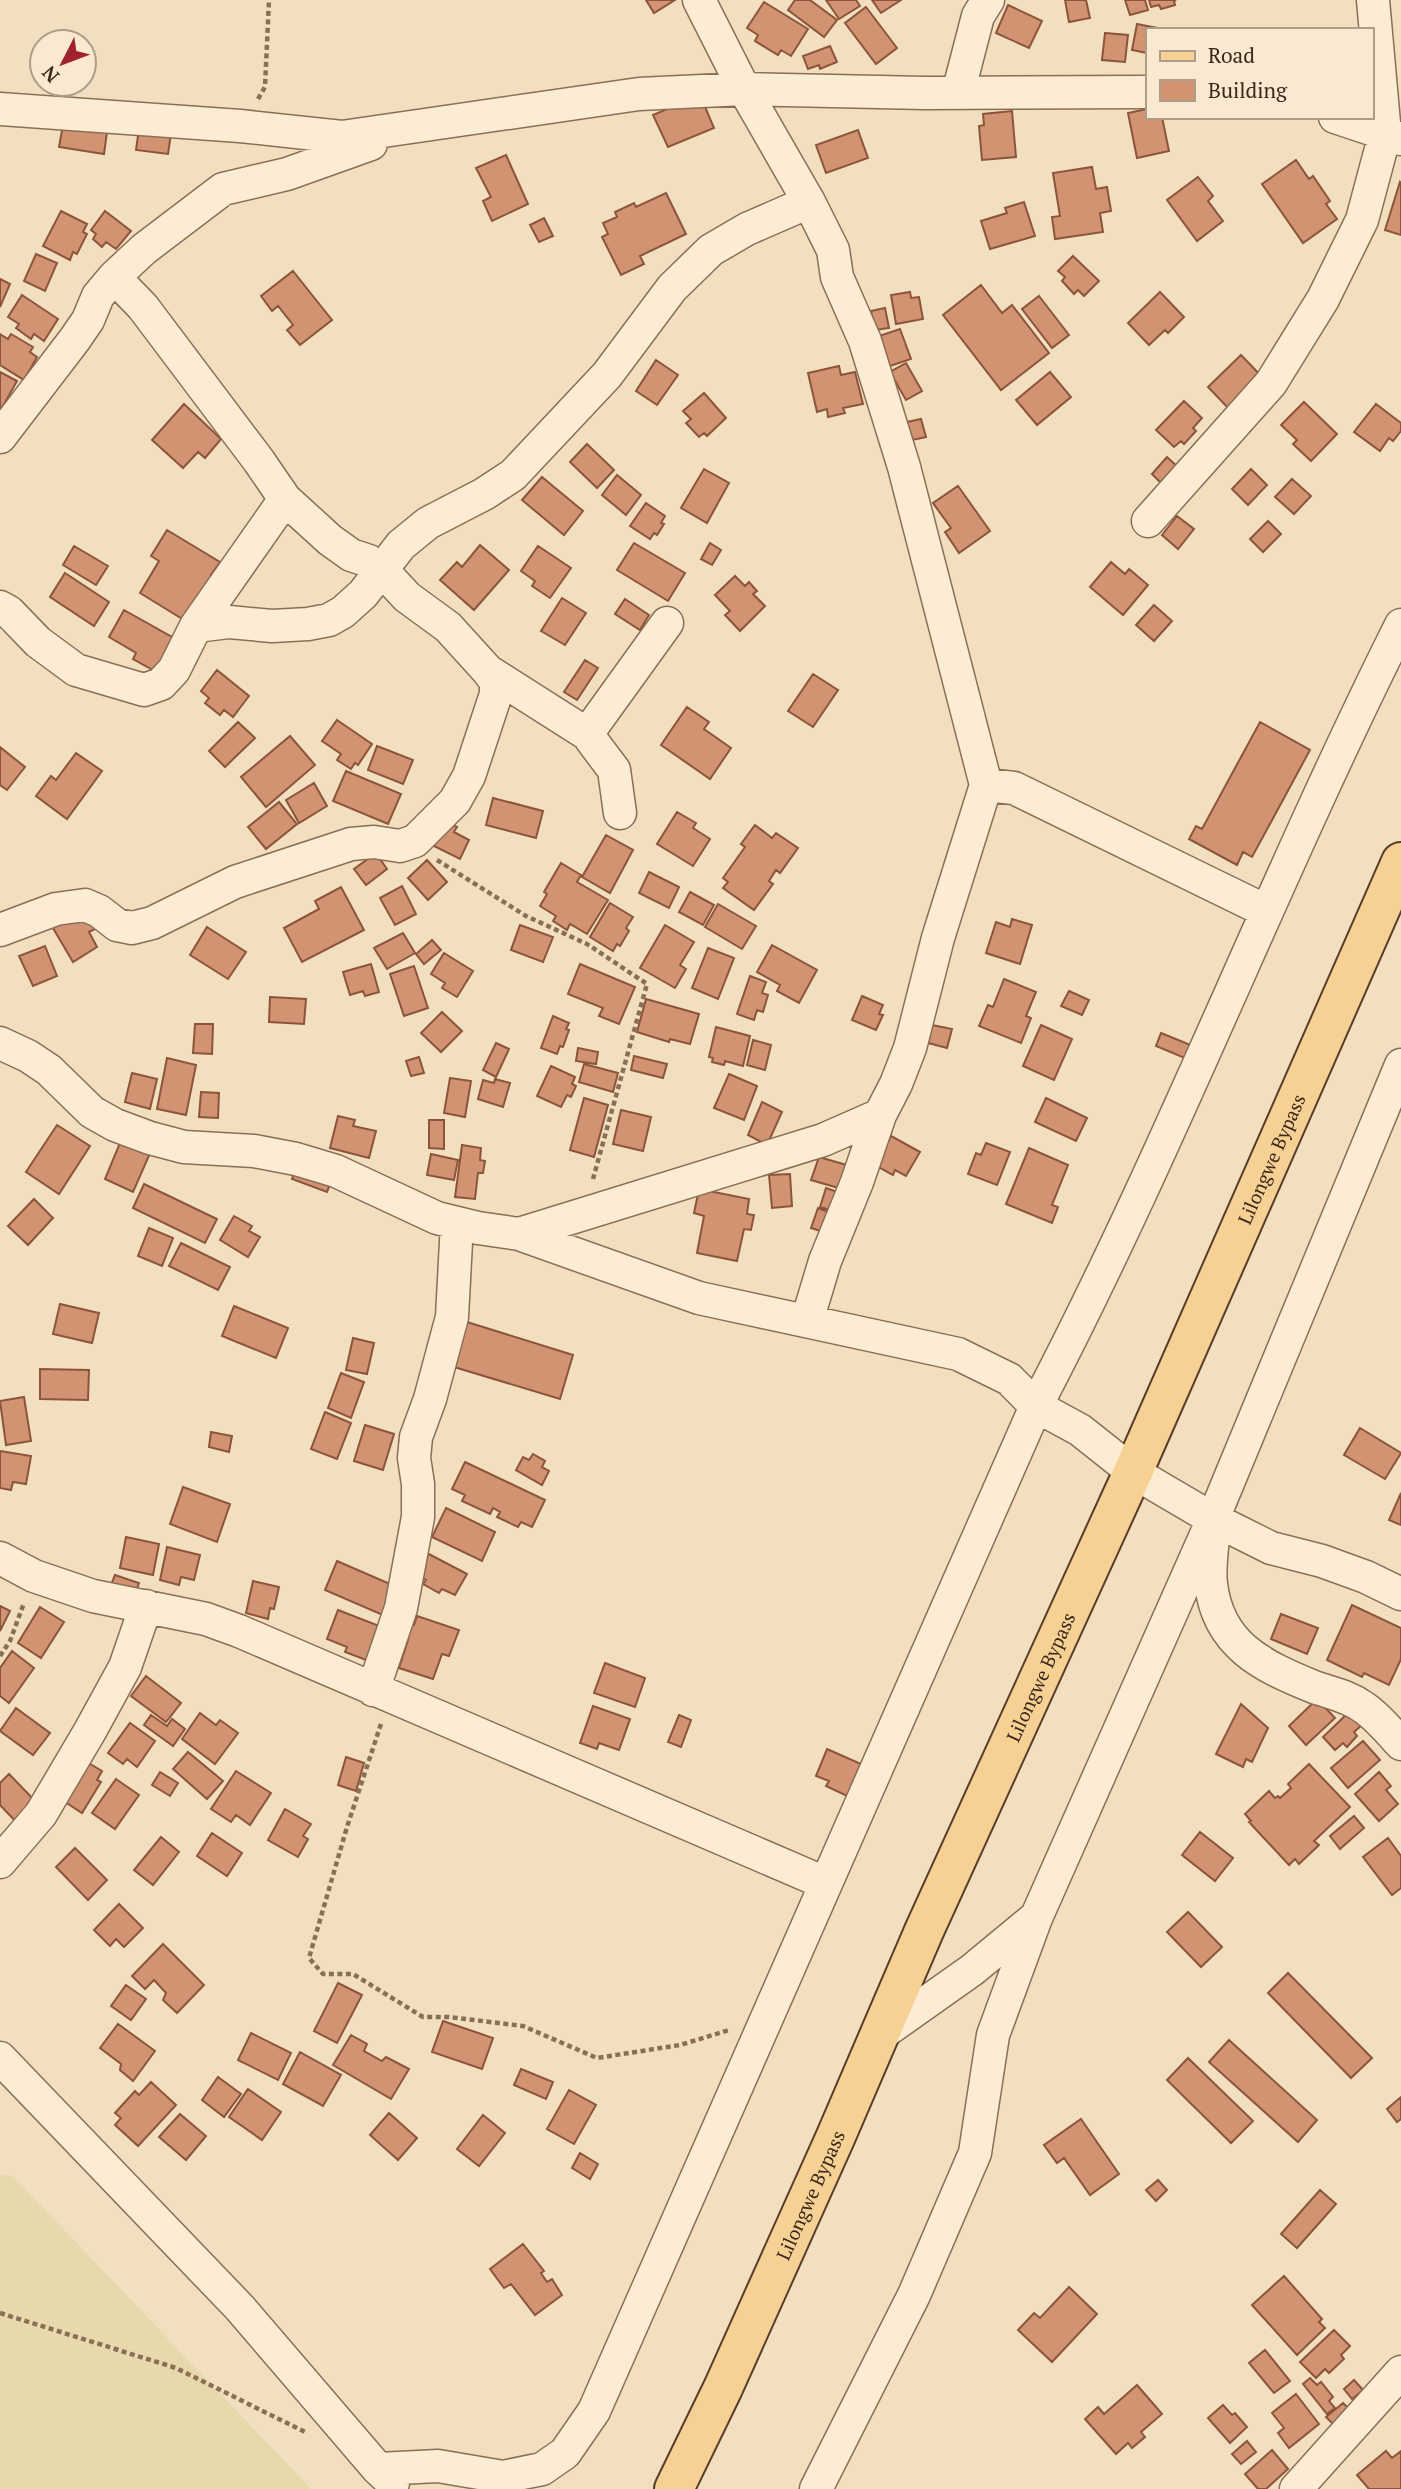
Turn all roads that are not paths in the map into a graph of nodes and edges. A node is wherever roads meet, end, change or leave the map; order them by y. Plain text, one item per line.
1 (699, 0) edge
2 (988, 0) edge
3 (1373, 0) edge
4 (744, 89) junction
5 (1146, 92) edge
6 (958, 93) junction
7 (0, 108) edge
8 (1341, 119) edge
9 (410, 128) junction
10 (1393, 136) edge
11 (809, 202) junction
12 (114, 277) junction
13 (0, 437) edge
14 (285, 499) junction
15 (1148, 521) dead end
16 (381, 569) junction
17 (0, 607) edge
18 (667, 623) dead end
19 (1401, 625) edge
20 (196, 626) junction
21 (488, 671) junction
22 (587, 734) junction
23 (986, 785) junction
24 (620, 813) dead end
25 (1401, 862) edge
26 (1266, 911) junction
27 (0, 930) edge
28 (0, 1043) edge
29 (1401, 1065) edge
30 (880, 1115) junction
31 (457, 1223) junction
32 (519, 1234) junction
33 (807, 1321) junction
34 (1036, 1406) junction
35 (1133, 1472) junction
36 (1213, 1519) junction
37 (0, 1558) edge
38 (1401, 1594) edge
39 (146, 1606) junction
40 (382, 1693) junction
41 (1401, 1744) edge
42 (0, 1862) edge
43 (825, 1883) junction
44 (1036, 1917) junction
45 (880, 2035) junction
46 (0, 2058) edge
47 (1401, 2372) edge
48 (389, 2479) edge
49 (674, 2489) edge
50 (816, 2489) edge
51 (1296, 2489) edge

1 - 4 street
2 - 6 street
3 - 10 street
4 - 6 street
4 - 9 street
4 - 11 street
5 - 6 street
7 - 9 street
8 - 10 street
9 - 12 street
10 - 15 street
11 - 16 street
11 - 23 street
12 - 13 street
12 - 14 street
14 - 16 street
14 - 20 street
16 - 20 street
16 - 21 street
17 - 20 street
18 - 22 street
19 - 26 street
21 - 22 street
21 - 27 street
22 - 24 street
23 - 26 street
23 - 30 street
25 - 35 main road, Lilongwe Bypass
26 - 34 street
28 - 31 street
29 - 36 street
30 - 32 street
30 - 33 street
31 - 32 street
31 - 40 street
32 - 33 street
33 - 34 street
34 - 35 street
34 - 43 street
35 - 36 street
35 - 45 main road, Lilongwe Bypass
36 - 38 street
36 - 41 street
36 - 44 street
37 - 39 street
39 - 40 street
39 - 42 street
40 - 43 street
43 - 48 street
44 - 45 street
44 - 50 street
45 - 49 main road, Lilongwe Bypass
46 - 48 street
47 - 51 street

